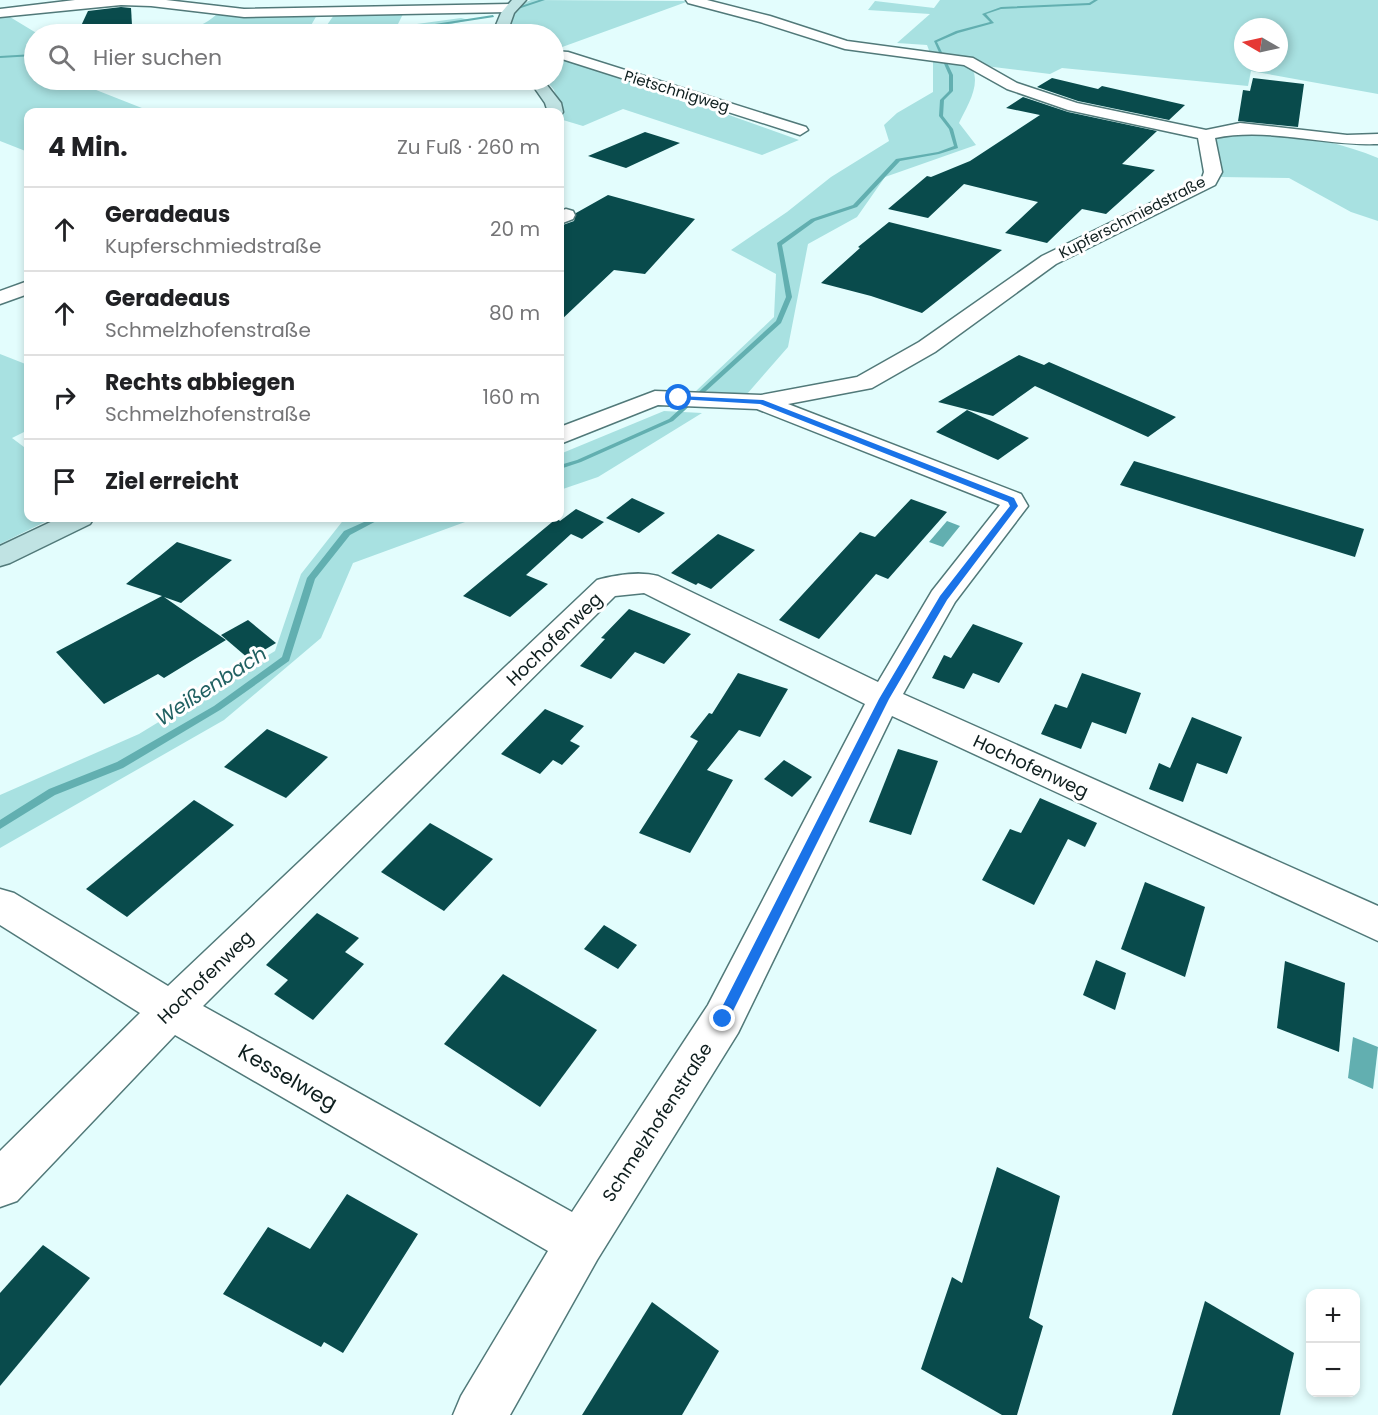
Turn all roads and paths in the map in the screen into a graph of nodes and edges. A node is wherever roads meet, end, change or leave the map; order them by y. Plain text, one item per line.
1 (692, 0) edge
2 (161, 1) edge
3 (515, 4) edge
4 (0, 13) edge
5 (502, 24) edge
6 (564, 55) edge
7 (543, 90) edge
8 (554, 108) edge
9 (800, 130) dead end
10 (1206, 135) junction
11 (1378, 139) edge
12 (24, 289) edge
13 (0, 298) edge
14 (761, 402) junction
15 (564, 434) edge
16 (72, 522) edge
17 (0, 557) edge
18 (884, 699) junction
19 (0, 905) edge
20 (1378, 924) edge
21 (171, 1010) junction
22 (0, 1184) edge
23 (580, 1243) junction
24 (480, 1415) edge

1 - 10 street
2 - 3 street
2 - 4 street
3 - 5 main road
6 - 9 street, Pietschnigweg
7 - 8 main road
10 - 11 street
10 - 14 street, Kupferschmiedstraße
12 - 13 street
14 - 15 street, Kupferschmiedstraße
14 - 18 street, Schmelzhofenstraße
16 - 17 main road
18 - 20 street, Hochofenweg
18 - 21 street, Hochofenweg
18 - 23 street, Schmelzhofenstraße
19 - 21 street, Kesselweg
21 - 22 street, Hochofenweg
21 - 23 street, Kesselweg
23 - 24 street, Schmelzhofenstraße

